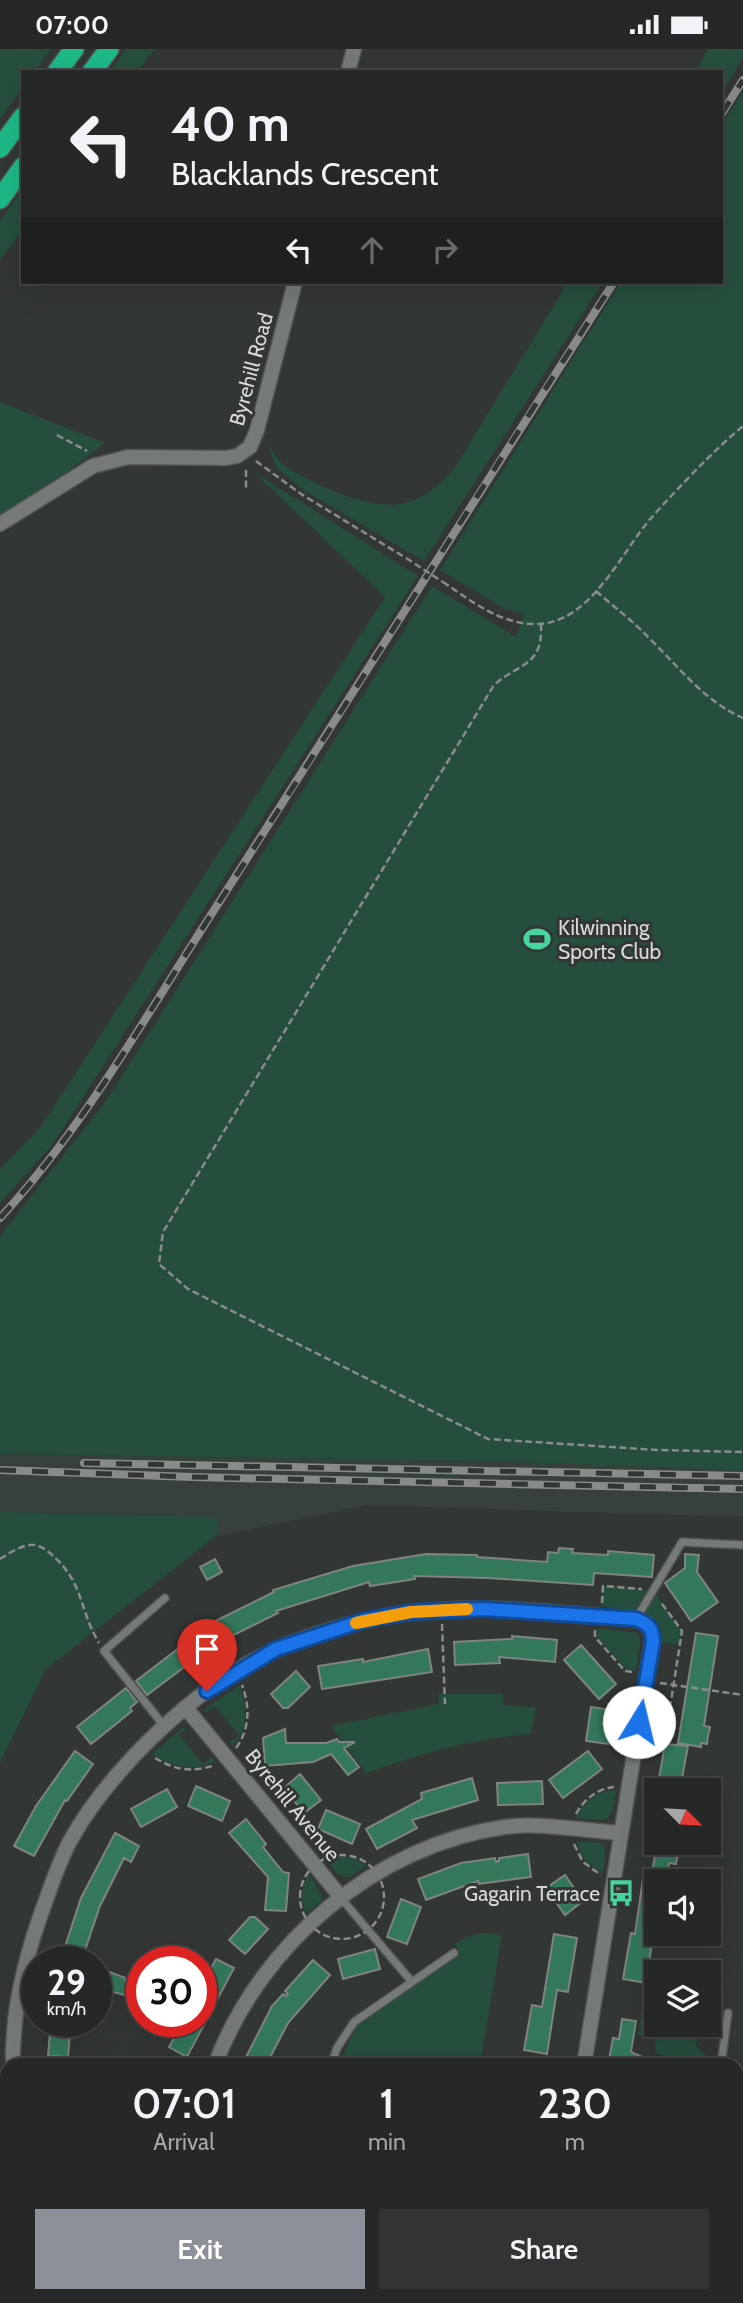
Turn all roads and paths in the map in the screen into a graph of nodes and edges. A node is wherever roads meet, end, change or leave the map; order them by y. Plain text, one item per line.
1 (74, 49) edge
2 (109, 49) edge
3 (354, 49) edge
4 (58, 70) edge
5 (93, 70) edge
6 (349, 70) edge
7 (21, 120) edge
8 (0, 148) edge
9 (21, 170) edge
10 (0, 199) edge
11 (294, 284) edge
12 (743, 426) edge
13 (57, 435) dead end
14 (245, 453) junction
15 (105, 462) junction
16 (246, 491) dead end
17 (0, 524) edge
18 (596, 591) junction
19 (541, 624) junction
20 (743, 718) edge
21 (743, 1453) edge
22 (743, 1545) edge
23 (0, 1559) edge
24 (165, 1598) dead end
25 (441, 1610) junction
26 (596, 1616) junction
27 (641, 1621) junction
28 (104, 1651) junction
29 (647, 1677) junction
30 (743, 1695) edge
31 (445, 1704) dead end
32 (186, 1708) junction
33 (165, 1727) junction
34 (629, 1788) junction
35 (572, 1829) junction
36 (621, 1833) junction
37 (615, 1876) junction
38 (340, 1896) junction
39 (454, 1953) dead end
40 (412, 1982) junction
41 (728, 2013) dead end
42 (14, 2058) edge
43 (218, 2058) edge
44 (333, 2058) edge
45 (585, 2058) edge
46 (722, 2058) edge

1 - 4 highway
2 - 5 highway
3 - 6 street
7 - 8 highway
9 - 10 highway
11 - 14 street, Byrehill Road
12 - 18 path
13 - 15 path
14 - 15 street, Byrehill Road
14 - 16 path
14 - 19 path, bridge
15 - 17 street, Byrehill Road
18 - 19 path
18 - 20 path
19 - 21 path
22 - 27 lane
23 - 28 path
24 - 28 lane
25 - 26 street
25 - 31 path
25 - 32 street
26 - 27 street
26 - 29 path
27 - 29 street
28 - 33 lane
29 - 30 path
29 - 34 street
32 - 33 street
32 - 38 street, Byrehill Avenue
33 - 42 street
34 - 35 path
34 - 36 street
35 - 36 street
35 - 37 path
35 - 38 street
36 - 37 street
37 - 45 street
38 - 40 lane
38 - 43 street
39 - 40 lane
40 - 44 lane
41 - 46 lane

